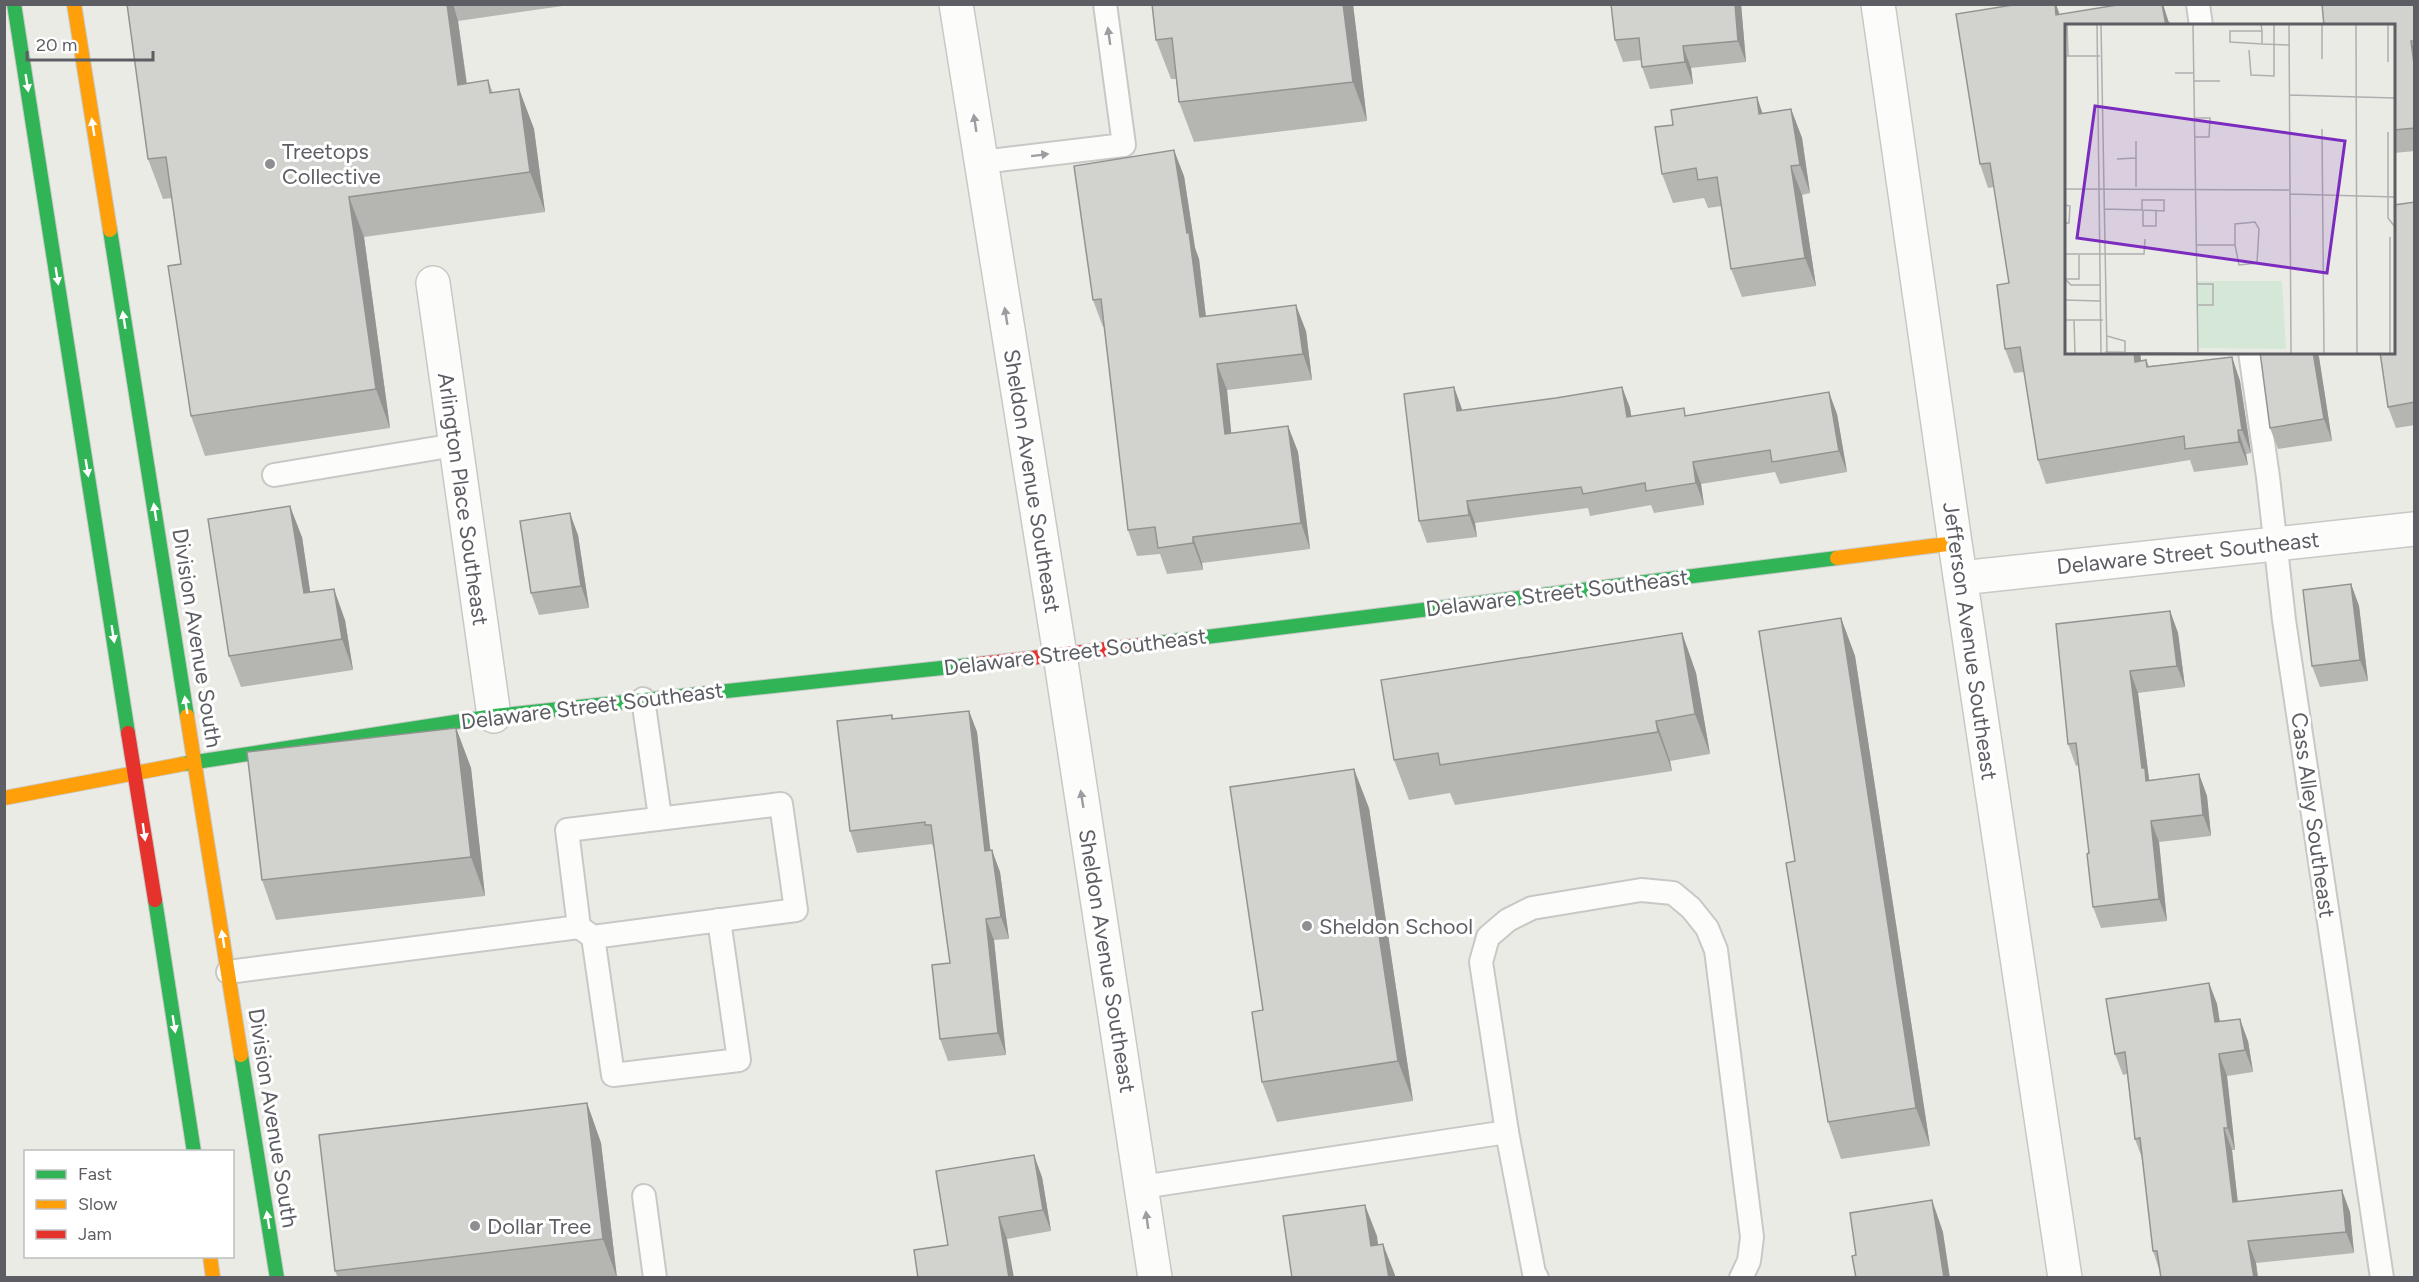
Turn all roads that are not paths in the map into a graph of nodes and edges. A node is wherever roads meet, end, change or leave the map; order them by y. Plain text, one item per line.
1 (14, 4) edge
2 (74, 4) edge
3 (956, 4) edge
4 (1105, 4) edge
5 (1878, 4) edge
6 (2198, 4) edge
7 (2201, 24) edge
8 (982, 162) junction
9 (433, 283) dead end
10 (2250, 354) edge
11 (456, 446) junction
12 (274, 475) dead end
13 (2415, 529) edge
14 (1955, 543) junction
15 (2274, 544) junction
16 (1960, 578) junction
17 (1060, 655) junction
18 (644, 699) junction
19 (494, 716) junction
20 (195, 762) junction
21 (135, 774) junction
22 (4, 798) edge
23 (660, 817) junction
24 (719, 920) junction
25 (586, 932) junction
26 (228, 972) junction
27 (1507, 1132) junction
28 (194, 1150) edge
29 (1142, 1187) junction
30 (644, 1196) dead end
31 (210, 1258) edge
32 (213, 1278) edge
33 (277, 1278) edge
34 (655, 1278) edge
35 (1155, 1278) edge
36 (1537, 1278) edge
37 (1741, 1278) edge
38 (2066, 1278) edge
39 (2382, 1278) edge

1 -> 21 main road
20 -> 2 main road, Division Avenue South
8 -> 3 street, Sheldon Avenue Southeast
8 -> 4 lane
5 - 14 street, Jefferson Avenue Southeast
6 - 7 lane
17 -> 8 street, Sheldon Avenue Southeast
9 - 11 street, Arlington Place Southeast
10 - 15 lane, Cass Alley Southeast
11 - 12 lane
11 - 19 street, Arlington Place Southeast
13 - 15 street, Delaware Street Southeast
14 - 16 street, Jefferson Avenue Southeast
14 - 17 main road, Delaware Street Southeast
15 - 16 street, Delaware Street Southeast
15 - 39 lane, Cass Alley Southeast
16 - 38 street, Jefferson Avenue Southeast
17 - 18 main road, Delaware Street Southeast
29 -> 17 street, Sheldon Avenue Southeast
18 - 19 main road, Delaware Street Southeast
18 - 23 lane
19 - 20 main road, Delaware Street Southeast
20 - 21 main road, Delaware Street Southeast
26 -> 20 main road, Division Avenue South
21 - 22 main road, Delaware Street Southeast
21 -> 28 main road
23 - 24 lane
23 - 25 lane
24 - 25 lane
24 - 25 lane
25 - 26 lane
33 -> 26 main road, Division Avenue South
27 - 29 lane
27 - 36 lane
27 - 37 lane
35 -> 29 street, Sheldon Avenue Southeast
30 - 34 lane
31 - 32 main road

